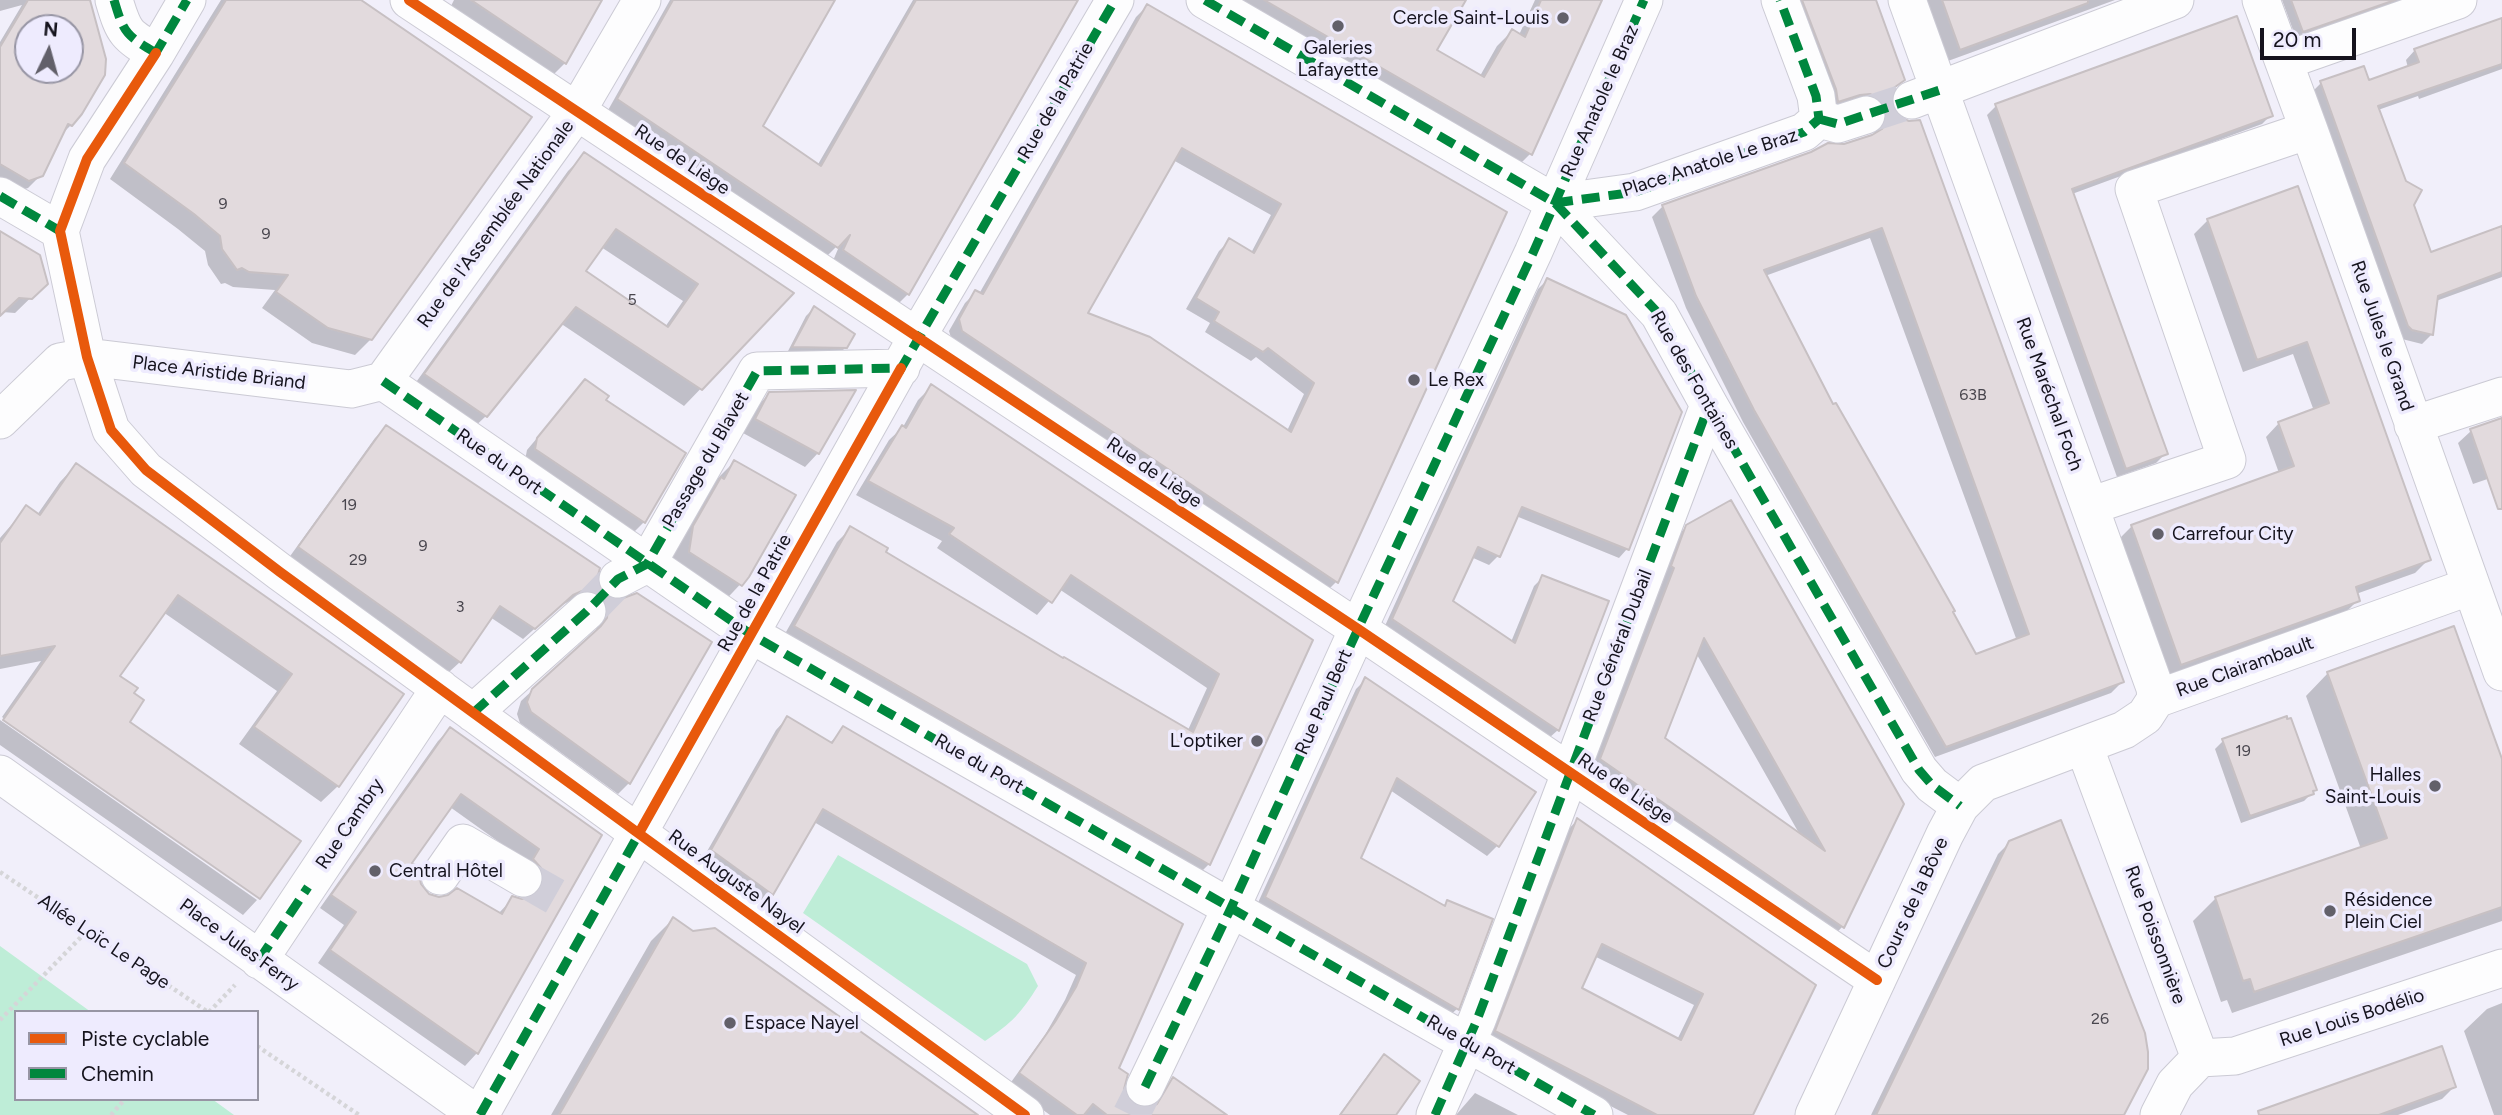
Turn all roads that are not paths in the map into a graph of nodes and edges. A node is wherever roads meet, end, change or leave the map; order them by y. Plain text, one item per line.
1 (114, 0) edge
2 (187, 0) edge
3 (410, 0) edge
4 (642, 0) edge
5 (1115, 0) edge
6 (1205, 0) edge
7 (1644, 0) edge
8 (1780, 0) edge
9 (1907, 0) edge
10 (2175, 0) edge
11 (2261, 0) edge
12 (2458, 0) edge
13 (156, 53) junction
14 (2284, 61) junction
15 (1926, 95) junction
16 (577, 111) junction
17 (1866, 115) tunnel mouth
18 (1819, 119) junction
19 (2309, 130) junction
20 (0, 196) edge
21 (1555, 203) junction
22 (60, 230) junction
23 (909, 353) junction
24 (87, 357) junction
25 (367, 385) junction
26 (2502, 396) edge
27 (1709, 405) junction
28 (0, 420) edge
29 (2413, 425) junction
30 (2090, 506) junction
31 (632, 571) junction
32 (2471, 586) junction
33 (587, 611) tunnel mouth
34 (1358, 629) junction
35 (752, 635) junction
36 (2502, 672) edge
37 (440, 688) junction
38 (2156, 699) junction
39 (473, 713) junction
40 (2084, 746) junction
41 (1571, 773) junction
42 (0, 774) edge
43 (1960, 806) junction
44 (639, 833) junction
45 (440, 876) dead end
46 (523, 878) tunnel mouth
47 (1231, 908) junction
48 (259, 960) junction
49 (2502, 968) edge
50 (1877, 980) junction
51 (1468, 1043) junction
52 (2200, 1058) junction
53 (1145, 1087) tunnel mouth
54 (479, 1115) edge
55 (1025, 1115) edge
56 (1435, 1115) edge
57 (1594, 1115) edge
58 (1814, 1115) edge
59 (2159, 1115) edge

1 - 13 street
2 - 13 street
3 - 16 street, Rue de Liège
4 - 16 street, Rue de l'Assemblée Nationale
5 - 23 street, Rue de la Patrie
6 - 21 street, Rue des Fontaines
7 - 21 street, Rue Anatole le Braz
8 - 18 street, Place Anatole Le Braz
9 - 15 street, Rue Maréchal Foch
10 - 15 street
11 - 14 street, Rue Jules le Grand
12 - 14 street
13 - 22 street
14 - 19 street, Rue Jules le Grand
15 - 30 street, Rue Maréchal Foch
16 - 23 street, Rue de Liège
16 - 25 street, Rue de l'Assemblée Nationale
17 - 18 street
18 - 21 street, Place Anatole Le Braz
19 - 29 street, Rue Jules le Grand
19 - 30 street
20 - 22 street
21 - 27 street, Rue des Fontaines
21 - 34 street, Rue Paul Bert
22 - 24 street
23 - 31 street, Passage du Blavet
23 - 34 street, Rue de Liège
23 - 35 street, Rue de la Patrie
24 - 25 street, Place Aristide Briand
24 - 28 street
24 - 37 street, Rue Auguste Nayel
25 - 31 street, Rue du Port
26 - 29 street
27 - 41 street, Rue Général Dubail
27 - 43 street, Rue des Fontaines
29 - 32 street, Rue Jules le Grand
30 - 38 street, Rue Maréchal Foch
31 - 35 street, Rue du Port
32 - 36 street, Rue Jules le Grand
32 - 38 street, Rue Clairambault
33 - 39 street
34 - 41 street, Rue de Liège
34 - 47 street, Rue Paul Bert
35 - 44 street, Rue de la Patrie
35 - 47 street, Rue du Port
37 - 39 street, Rue Auguste Nayel
37 - 48 street, Rue Cambry
38 - 40 street, Rue Clairambault
39 - 44 street, Rue Auguste Nayel
40 - 43 street, Rue Clairambault
40 - 52 street, Rue Poissonnière
41 - 50 street, Rue de Liège
41 - 51 street, Rue Général Dubail
42 - 48 street, Place Jules Ferry
43 - 50 street, Cours de la Bôve
44 - 54 street, Rue de la Patrie
44 - 55 street, Rue Auguste Nayel
45 - 46 street
47 - 51 street, Rue du Port
47 - 53 street, Rue Paul Bert
48 - 54 street, Place Jules Ferry
49 - 52 street, Rue Louis Bodélio
50 - 58 street, Cours de la Bôve
51 - 56 street, Rue Général Dubail
51 - 57 street, Rue du Port
52 - 59 street

